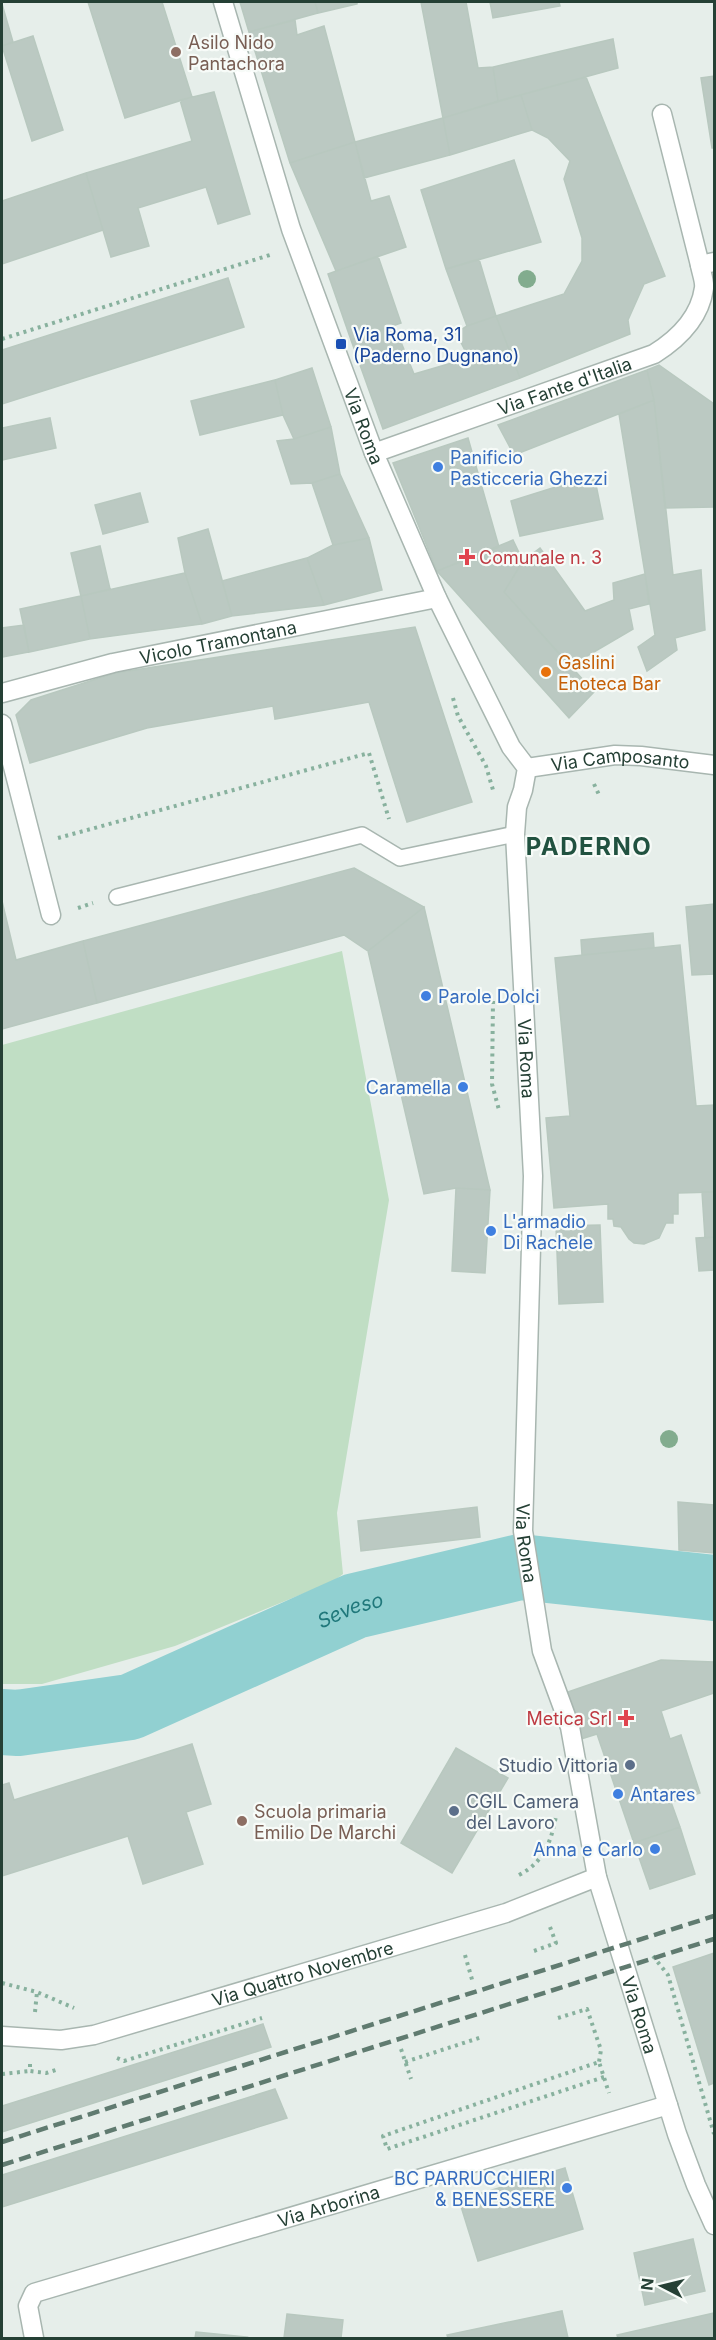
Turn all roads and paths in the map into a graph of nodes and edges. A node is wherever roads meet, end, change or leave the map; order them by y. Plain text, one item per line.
1 (223, 2) edge
2 (662, 114) dead end
3 (274, 253) dead end
4 (707, 264) edge
5 (2, 339) edge
6 (374, 453) junction
7 (437, 598) junction
8 (2, 693) edge
9 (452, 695) dead end
10 (2, 724) edge
11 (714, 765) edge
12 (527, 768) junction
13 (515, 834) junction
14 (495, 837) junction
15 (32, 846) junction
16 (400, 858) junction
17 (117, 897) joint
18 (51, 915) joint
19 (493, 990) dead end
20 (500, 1114) dead end
21 (556, 1813) dead end
22 (516, 1876) dead end
23 (597, 1877) junction
24 (556, 1943) dead end
25 (651, 1948) dead end
26 (534, 1952) dead end
27 (468, 1959) dead end
28 (2, 1983) edge
29 (473, 1983) dead end
30 (80, 2009) dead end
31 (558, 2018) dead end
32 (2, 2036) edge
33 (482, 2037) dead end
34 (402, 2049) dead end
35 (405, 2062) junction
36 (599, 2062) junction
37 (30, 2071) dead end
38 (2, 2074) edge
39 (411, 2079) dead end
40 (668, 2105) junction
41 (714, 2134) edge
42 (714, 2225) edge
43 (34, 2338) edge

1 - 6 street, Via Roma
2 - 4 street, Via Fante d'Italia
3 - 5 path
4 - 6 street, Via Fante d'Italia
6 - 7 street, Via Roma
7 - 8 street, Vicolo Tramontana
7 - 12 street, Via Roma
9 - 14 path
10 - 15 street
11 - 12 street, Via Camposanto
12 - 13 street, Via Roma
13 - 14 lane
13 - 23 street, Via Roma
14 - 16 lane
15 - 16 path
15 - 18 street
16 - 17 lane
17 - 18 path
19 - 20 path
21 - 22 path
23 - 32 street, Via Quattro Novembre
23 - 40 street, Via Roma
24 - 26 path
25 - 41 path
27 - 29 path
28 - 30 path
31 - 36 path
33 - 35 path
34 - 35 path
35 - 39 path
36 - 36 path
37 - 38 path
40 - 42 street, Via Roma
40 - 43 street, Via Arborina

